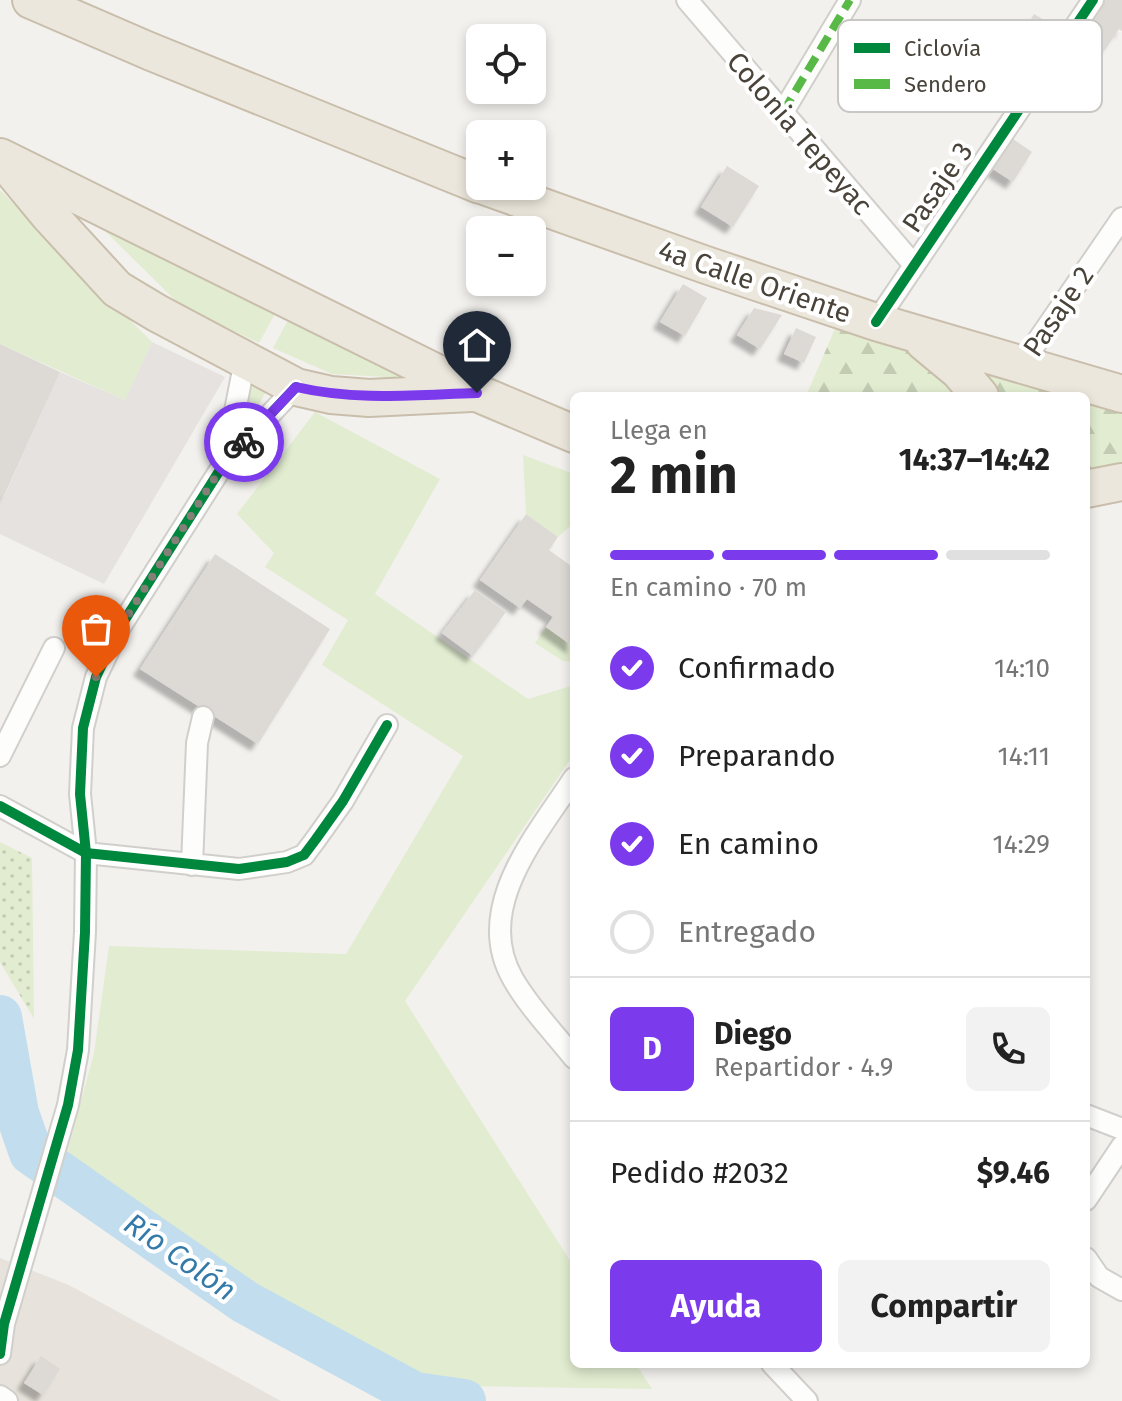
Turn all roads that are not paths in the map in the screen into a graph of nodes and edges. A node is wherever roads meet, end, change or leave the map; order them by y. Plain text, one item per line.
1 (31, 0) edge
2 (687, 0) edge
3 (850, 0) edge
4 (1093, 0) edge
5 (838, 20) edge
6 (838, 20) edge
7 (1079, 20) edge
8 (783, 112) junction
9 (1017, 112) edge
10 (1, 157) edge
11 (466, 179) edge
12 (524, 200) edge
13 (1122, 218) edge
14 (914, 265) junction
15 (876, 322) junction
16 (911, 333) junction
17 (245, 360) junction
18 (1021, 365) junction
19 (296, 387) junction
20 (976, 392) edge
21 (477, 393) junction
22 (1122, 394) edge
23 (570, 432) edge
24 (225, 462) junction
25 (1122, 482) edge
26 (1090, 488) edge
27 (54, 648) dead end
28 (203, 717) dead end
29 (387, 725) dead end
30 (0, 756) edge
31 (570, 784) edge
32 (0, 806) edge
33 (86, 853) junction
34 (192, 865) junction
35 (570, 1048) edge
36 (1090, 1117) edge
37 (1122, 1129) edge
38 (1122, 1146) edge
39 (1090, 1194) edge
40 (1090, 1264) edge
41 (1122, 1290) edge
42 (0, 1354) edge
43 (776, 1368) edge
44 (0, 1396) edge
45 (7, 1401) edge
46 (807, 1401) edge

1 - 11 highway, 4a Calle Oriente
2 - 8 street, Colonia Tepeyac
3 - 5 street
4 - 7 street, Pasaje 3
6 - 8 street
8 - 14 street, Colonia Tepeyac
9 - 14 street, Pasaje 3
10 - 17 highway
10 - 21 highway
12 - 15 highway, 4a Calle Oriente
13 - 18 street, Pasaje 2
14 - 15 street, Pasaje 3
15 - 16 highway, 4a Calle Oriente
16 - 18 highway, 4a Calle Oriente
16 - 20 highway
17 - 19 highway
17 - 24 street
18 - 22 highway, 4a Calle Oriente
19 - 21 highway
19 - 24 street
21 - 23 highway
24 - 33 street
25 - 26 highway
27 - 30 street
28 - 34 street
29 - 34 street
31 - 35 street
32 - 33 street
33 - 34 street
33 - 42 street
36 - 37 street
38 - 39 street
40 - 41 street
43 - 46 street
44 - 45 street

